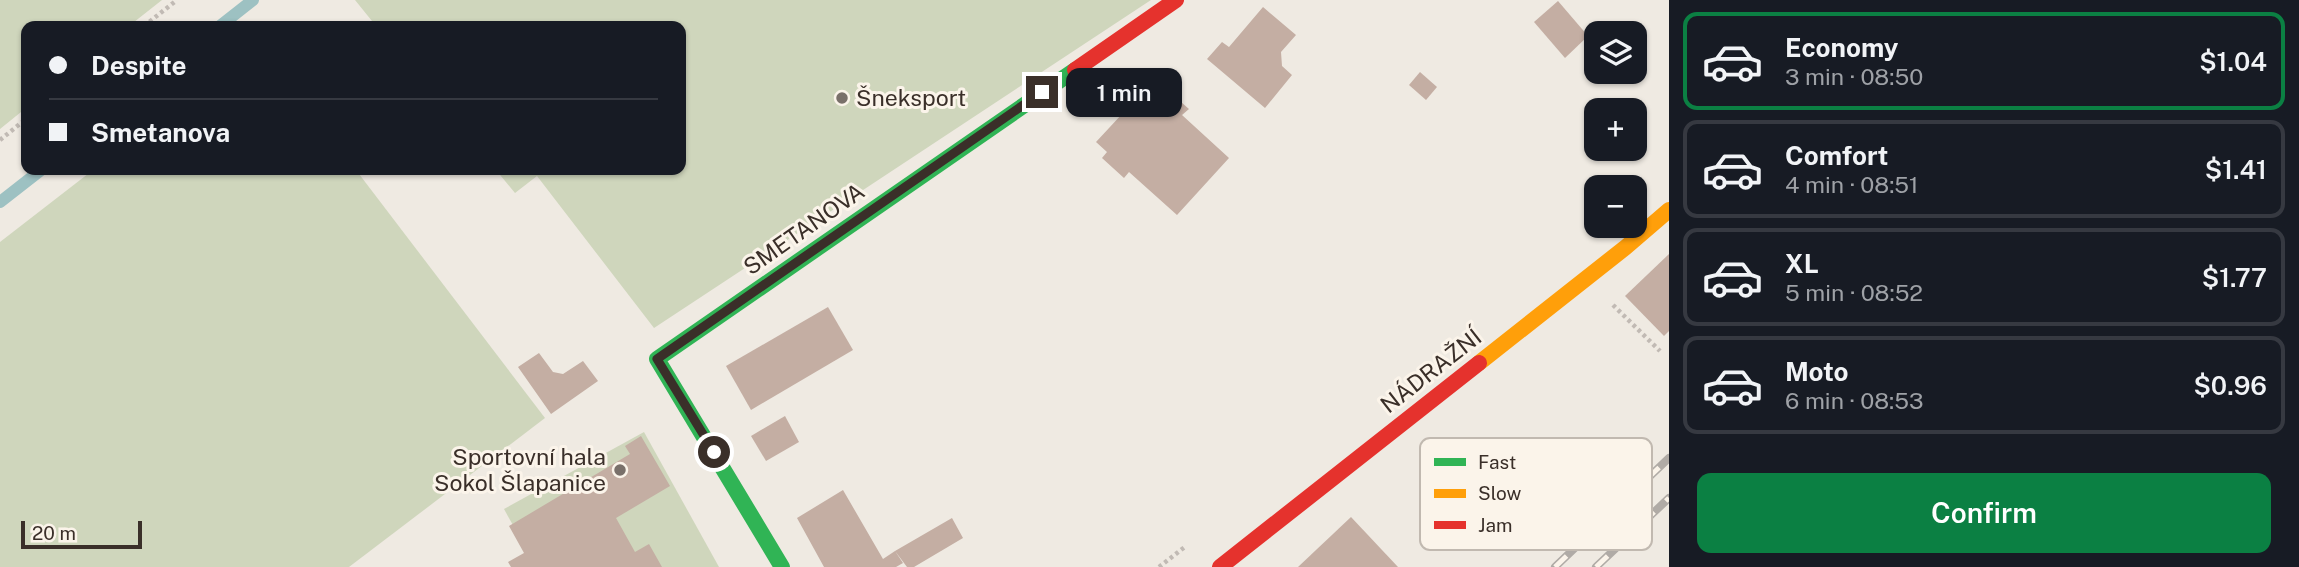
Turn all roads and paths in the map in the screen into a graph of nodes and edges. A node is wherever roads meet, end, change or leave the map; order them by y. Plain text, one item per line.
1 (177, 0) edge
2 (1176, 0) edge
3 (150, 21) edge
4 (21, 124) edge
5 (0, 140) edge
6 (1669, 210) edge
7 (1585, 278) junction
8 (1660, 351) dead end
9 (782, 567) edge
10 (1220, 567) edge

1 - 3 path
2 - 9 street, SMETANOVA
4 - 5 path
6 - 7 street, NÁDRAŽNÍ
7 - 8 path
7 - 10 street, NÁDRAŽNÍ

